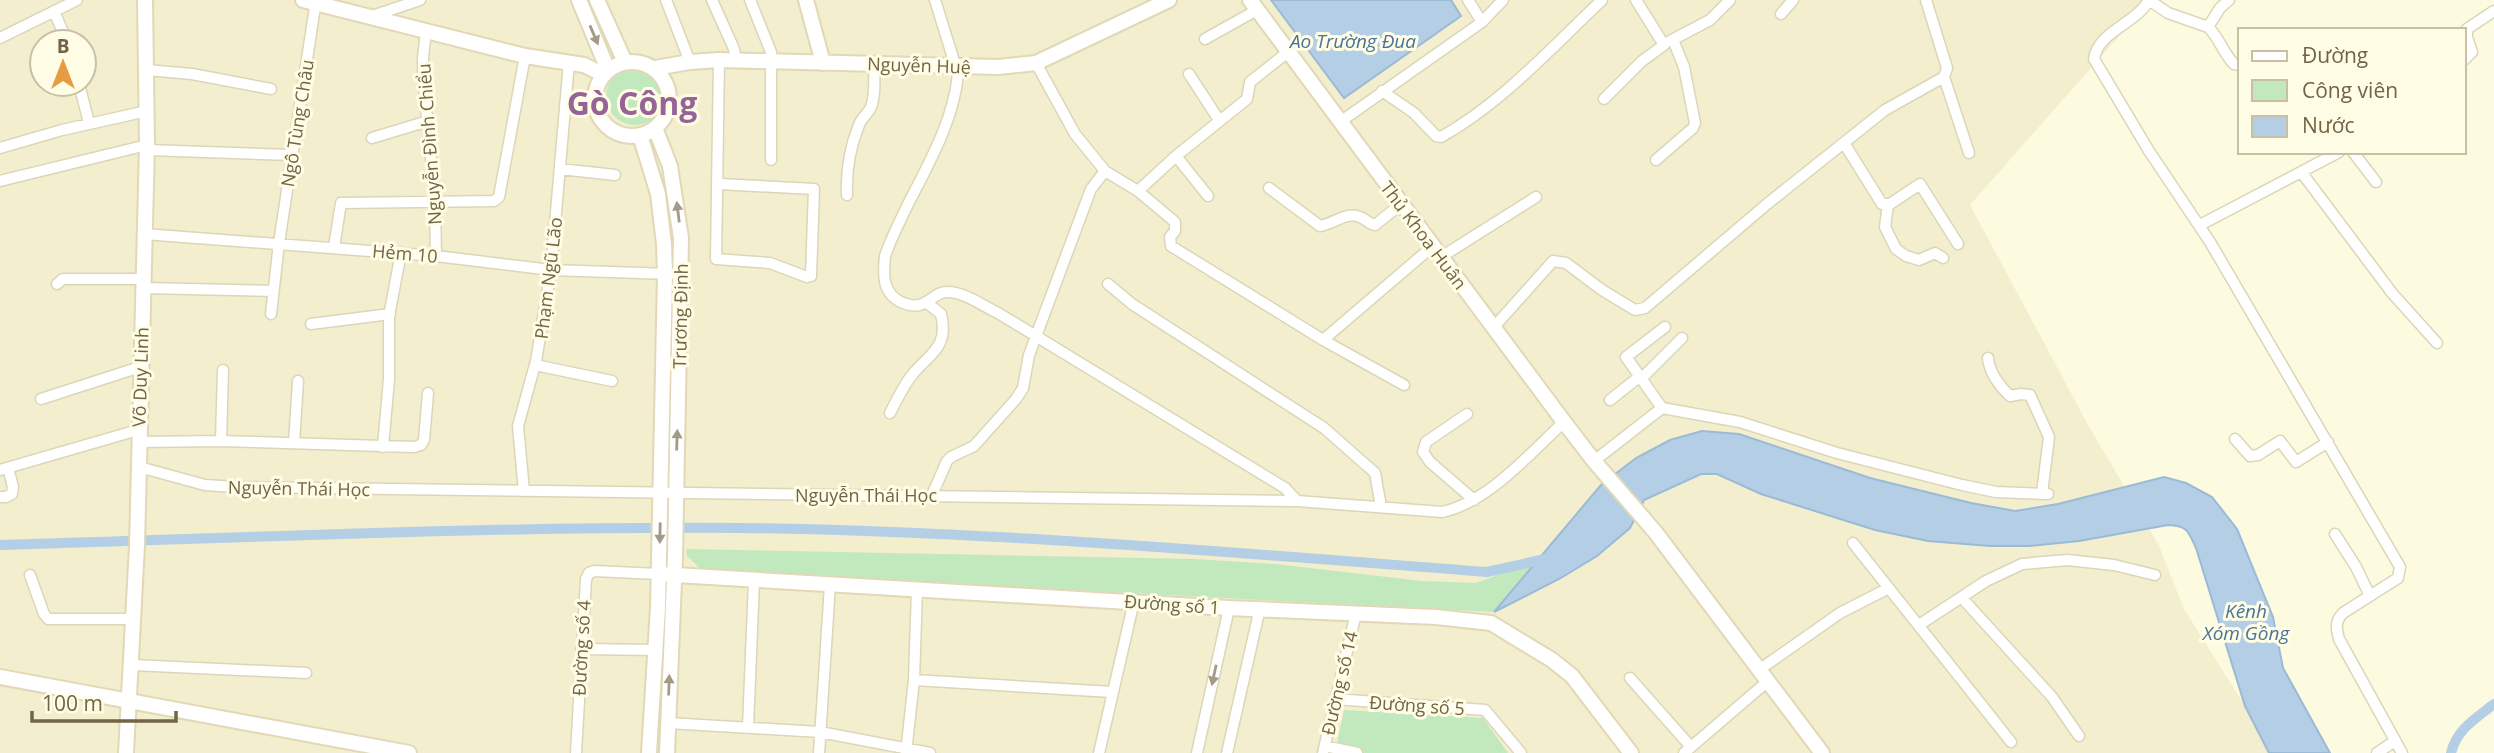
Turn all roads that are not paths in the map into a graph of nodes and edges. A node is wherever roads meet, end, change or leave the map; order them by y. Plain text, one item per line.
1 (77, 0) edge
2 (145, 0) edge
3 (420, 0) edge
4 (579, 0) edge
5 (597, 0) edge
6 (666, 0) edge
7 (712, 0) edge
8 (750, 0) edge
9 (806, 0) edge
10 (935, 0) edge
11 (1169, 0) edge
12 (1468, 0) edge
13 (1503, 0) edge
14 (1602, 0) edge
15 (1636, 0) edge
16 (1730, 0) edge
17 (1793, 0) edge
18 (1926, 0) edge
19 (2149, 0) edge
20 (2229, 0) edge
21 (312, 1) edge
22 (1253, 5) edge
23 (54, 11) junction
24 (2494, 11) edge
25 (1781, 14) dead end
26 (372, 16) junction
27 (1482, 22) junction
28 (2208, 27) junction
29 (61, 28) edge
30 (426, 32) junction
31 (2466, 37) edge
32 (2466, 37) edge
33 (0, 38) edge
34 (1205, 39) dead end
35 (1669, 42) junction
36 (1288, 52) junction
37 (525, 56) junction
38 (2466, 58) edge
39 (719, 60) junction
40 (736, 61) junction
41 (771, 61) junction
42 (569, 62) junction
43 (625, 62) junction
44 (690, 62) junction
45 (824, 63) junction
46 (874, 63) junction
47 (1036, 63) junction
48 (955, 65) junction
49 (2238, 65) edge
50 (655, 68) junction
51 (146, 70) junction
52 (606, 72) junction
53 (1189, 74) dead end
54 (1944, 77) junction
55 (271, 89) dead end
56 (1382, 91) junction
57 (83, 98) edge
58 (1604, 99) dead end
59 (147, 111) junction
60 (1219, 120) junction
61 (428, 121) junction
62 (1340, 121) junction
63 (89, 123) junction
64 (656, 128) junction
65 (640, 135) junction
66 (372, 138) dead end
67 (1844, 143) junction
68 (0, 148) edge
69 (147, 148) junction
70 (1969, 153) dead end
71 (2315, 154) edge
72 (2336, 154) edge
73 (2355, 154) edge
74 (292, 155) junction
75 (1176, 156) junction
76 (771, 160) dead end
77 (1656, 160) dead end
78 (2322, 163) junction
79 (560, 169) junction
80 (1105, 171) junction
81 (2302, 173) junction
82 (615, 175) dead end
83 (0, 181) edge
84 (2376, 182) dead end
85 (719, 184) junction
86 (1269, 188) dead end
87 (1138, 191) junction
88 (846, 195) dead end
89 (1209, 196) dead end
90 (1536, 197) dead end
91 (435, 201) junction
92 (1401, 204) junction
93 (1888, 204) junction
94 (2200, 225) junction
95 (144, 234) junction
96 (279, 243) junction
97 (1958, 244) dead end
98 (334, 247) junction
99 (1437, 252) junction
100 (401, 253) junction
101 (436, 256) junction
102 (1944, 258) dead end
103 (551, 270) junction
104 (665, 274) junction
105 (681, 274) junction
106 (143, 283) junction
107 (57, 284) dead end
108 (1108, 284) dead end
109 (273, 291) junction
110 (926, 302) junction
111 (271, 314) dead end
112 (390, 314) junction
113 (311, 324) dead end
114 (1493, 327) junction
115 (1665, 327) dead end
116 (1036, 337) junction
117 (1682, 338) dead end
118 (1323, 340) junction
119 (2437, 342) dead end
120 (1988, 358) dead end
121 (534, 365) junction
122 (140, 367) junction
123 (223, 370) dead end
124 (1640, 378) junction
125 (298, 381) dead end
126 (612, 381) dead end
127 (1404, 385) dead end
128 (428, 393) dead end
129 (41, 399) dead end
130 (1610, 400) dead end
131 (1662, 408) junction
132 (890, 413) dead end
133 (1467, 414) dead end
134 (1564, 422) junction
135 (138, 436) junction
136 (2235, 439) dead end
137 (221, 441) junction
138 (2328, 442) junction
139 (294, 443) junction
140 (383, 447) junction
141 (1598, 465) junction
142 (139, 467) junction
143 (4, 469) edge
144 (524, 491) junction
145 (660, 493) junction
146 (932, 495) junction
147 (0, 497) edge
148 (1474, 500) junction
149 (676, 501) junction
150 (1297, 501) junction
151 (1381, 507) junction
152 (2335, 534) dead end
153 (1853, 543) dead end
154 (659, 574) junction
155 (30, 575) dead end
156 (674, 575) junction
157 (2155, 575) dead end
158 (754, 581) junction
159 (830, 585) junction
160 (917, 589) junction
161 (1889, 589) junction
162 (2370, 596) junction
163 (1962, 598) junction
164 (1134, 601) junction
165 (1229, 608) junction
166 (1260, 608) junction
167 (1356, 613) junction
168 (134, 619) junction
169 (1919, 625) junction
170 (581, 649) junction
171 (656, 650) junction
172 (132, 665) junction
173 (306, 673) dead end
174 (1763, 676) junction
175 (0, 677) edge
176 (1630, 678) dead end
177 (914, 680) junction
178 (1112, 692) junction
179 (1335, 699) junction
180 (130, 703) junction
181 (668, 723) junction
182 (748, 727) junction
183 (820, 732) junction
184 (2079, 736) dead end
185 (2395, 741) junction
186 (2011, 742) dead end
187 (1324, 749) edge
188 (1688, 750) edge
189 (907, 751) edge
190 (126, 753) edge
191 (409, 753) edge
192 (576, 753) edge
193 (649, 753) edge
194 (667, 753) edge
195 (819, 753) edge
196 (930, 753) edge
197 (1099, 753) edge
198 (1197, 753) edge
199 (1227, 753) edge
200 (1357, 753) edge
201 (1521, 753) edge
202 (1631, 753) edge
203 (1822, 753) edge
204 (2377, 753) edge
205 (2402, 753) edge

1 - 23 street
2 - 51 main road, Võ Duy Linh
3 - 26 street
4 -> 52 main road
5 - 43 main road
6 - 44 street
7 - 40 street
8 - 41 street
9 - 45 main road
10 - 48 street
11 - 47 main road, Nguyễn Huệ
12 - 27 street
13 - 27 street
14 - 56 street
15 - 35 street
16 - 35 street
17 - 25 street
18 - 54 street
19 - 28 street
19 - 94 street
20 - 28 street
21 - 26 main road
21 - 74 street, Ngô Tùng Châu
22 - 34 street
22 - 36 main road, Thủ Khoa Huân
23 - 29 street
23 - 33 street
24 - 32 street
26 - 30 main road
27 - 56 street
28 - 49 street
30 - 37 main road
30 - 61 street, Nguyễn Đình Chiểu
31 - 38 street
35 - 58 street
35 - 77 street
36 - 60 street
36 - 62 main road, Thủ Khoa Huân
37 - 42 main road
37 - 91 street
39 - 40 main road, Nguyễn Huệ
39 - 44 main road, Nguyễn Huệ
39 - 85 street
40 - 41 main road, Nguyễn Huệ
41 - 45 main road, Nguyễn Huệ
41 - 76 street
42 - 52 main road
42 - 79 street, Phạm Ngũ Lão
43 - 50 main road
43 - 52 main road
44 - 50 main road, Nguyễn Huệ
45 - 46 main road, Nguyễn Huệ
46 - 48 main road, Nguyễn Huệ
46 - 88 street
47 - 48 main road, Nguyễn Huệ
47 - 80 street
48 - 110 street
50 - 64 main road
51 - 55 street
51 - 59 main road, Võ Duy Linh
52 - 65 main road
53 - 60 street
54 - 67 street
54 - 70 street
56 - 62 street
57 - 63 street
59 - 63 street
59 - 69 main road, Võ Duy Linh
60 - 75 street
61 - 66 street
61 - 91 street, Nguyễn Đình Chiểu
62 - 92 main road, Thủ Khoa Huân
63 - 68 street
64 - 65 main road
105 -> 64 main road, Trương Định
65 - 104 main road, Trương Định
67 - 93 street
67 - 114 street
69 - 74 street
69 - 83 street
69 - 95 main road, Võ Duy Linh
71 - 78 street
72 - 78 street
73 - 84 street
74 - 96 street, Ngô Tùng Châu
75 - 87 street
75 - 89 street
78 - 81 street
79 - 82 street
79 - 103 street, Phạm Ngũ Lão
80 - 87 street
80 - 116 street
81 - 94 street
81 - 119 street
85 - 85 street
86 - 92 street
87 - 118 street
90 - 99 street
91 - 98 street
91 - 101 street, Nguyễn Đình Chiểu
92 - 99 main road, Thủ Khoa Huân
93 - 97 street
93 - 102 street
94 - 138 street
95 - 96 street, Hẻm 10
95 - 106 main road, Võ Duy Linh
96 - 98 street, Hẻm 10
96 - 109 street, Ngô Tùng Châu
98 - 100 street, Hẻm 10
99 - 114 main road, Thủ Khoa Huân
99 - 118 street
100 - 101 street, Hẻm 10
100 - 112 street
101 - 103 street, Hẻm 10
103 - 104 street, Hẻm 10
103 - 121 street, Phạm Ngũ Lão
104 - 105 street, Hẻm 10
104 - 145 main road, Trương Định
149 -> 105 main road, Trương Định
106 - 107 street
106 - 109 street
106 - 122 main road, Võ Duy Linh
108 - 151 street
109 - 111 street, Ngô Tùng Châu
110 - 116 street
110 - 132 street
112 - 113 street
112 - 140 street
114 - 134 main road, Thủ Khoa Huân
115 - 124 street
116 - 146 street
116 - 150 street
117 - 124 street
118 - 127 street
120 - 131 street
121 - 126 street
121 - 144 street, Phạm Ngũ Lão
122 - 129 street
122 - 135 main road, Võ Duy Linh
123 - 137 street
124 - 130 street
124 - 131 street
125 - 139 street
128 - 140 street
131 - 141 street
133 - 148 street
134 - 141 main road, Thủ Khoa Huân
134 - 148 street, Nguyễn Thái Học
135 - 137 street
135 - 142 main road, Võ Duy Linh
135 - 143 street
136 - 138 street
137 - 139 street
138 - 162 street
139 - 140 street
141 - 174 main road, Thủ Khoa Huân
142 - 144 street, Nguyễn Thái Học
142 - 168 main road, Võ Duy Linh
143 - 147 street
144 - 145 street, Nguyễn Thái Học
145 - 149 street, Nguyễn Thái Học
145 -> 154 main road, Trương Định
146 - 149 street, Nguyễn Thái Học
146 - 150 street, Nguyễn Thái Học
148 - 151 street, Nguyễn Thái Học
149 - 156 main road, Trương Định
150 - 151 street, Nguyễn Thái Học
152 - 162 street
153 - 161 street
154 - 156 main road, Đường số 1
154 - 170 street, Đường số 4
154 - 171 main road
155 - 168 street
156 - 158 main road, Đường số 1
181 -> 156 main road
157 - 163 street
158 - 159 main road, Đường số 1
158 - 182 street
159 - 160 main road, Đường số 1
159 - 183 street
160 - 164 main road, Đường số 1
160 - 177 street
161 - 169 street
161 - 174 street
162 - 185 street
163 - 169 street
163 - 184 street
164 - 165 main road, Đường số 1
164 - 178 street
165 - 166 main road, Đường số 1
165 -> 198 street
166 - 167 main road, Đường số 1
166 - 199 street
167 - 179 street, Đường số 14
167 - 202 main road, Đường số 1
168 - 172 main road, Võ Duy Linh
169 - 186 street
170 - 171 street
170 - 192 street, Đường số 4
171 - 193 main road
172 - 173 street
172 - 180 main road, Võ Duy Linh
174 - 188 street
174 - 203 main road
175 - 180 main road
176 - 188 street
177 - 178 street
177 - 189 street
178 - 197 street
179 - 187 street, Đường số 14
179 - 201 street, Đường số 5
180 - 190 main road, Võ Duy Linh
180 - 191 main road
181 - 182 street
181 - 194 main road
182 - 183 street
183 - 189 street
183 - 195 street
185 - 204 street
185 - 205 street
187 - 200 street
189 - 196 street

